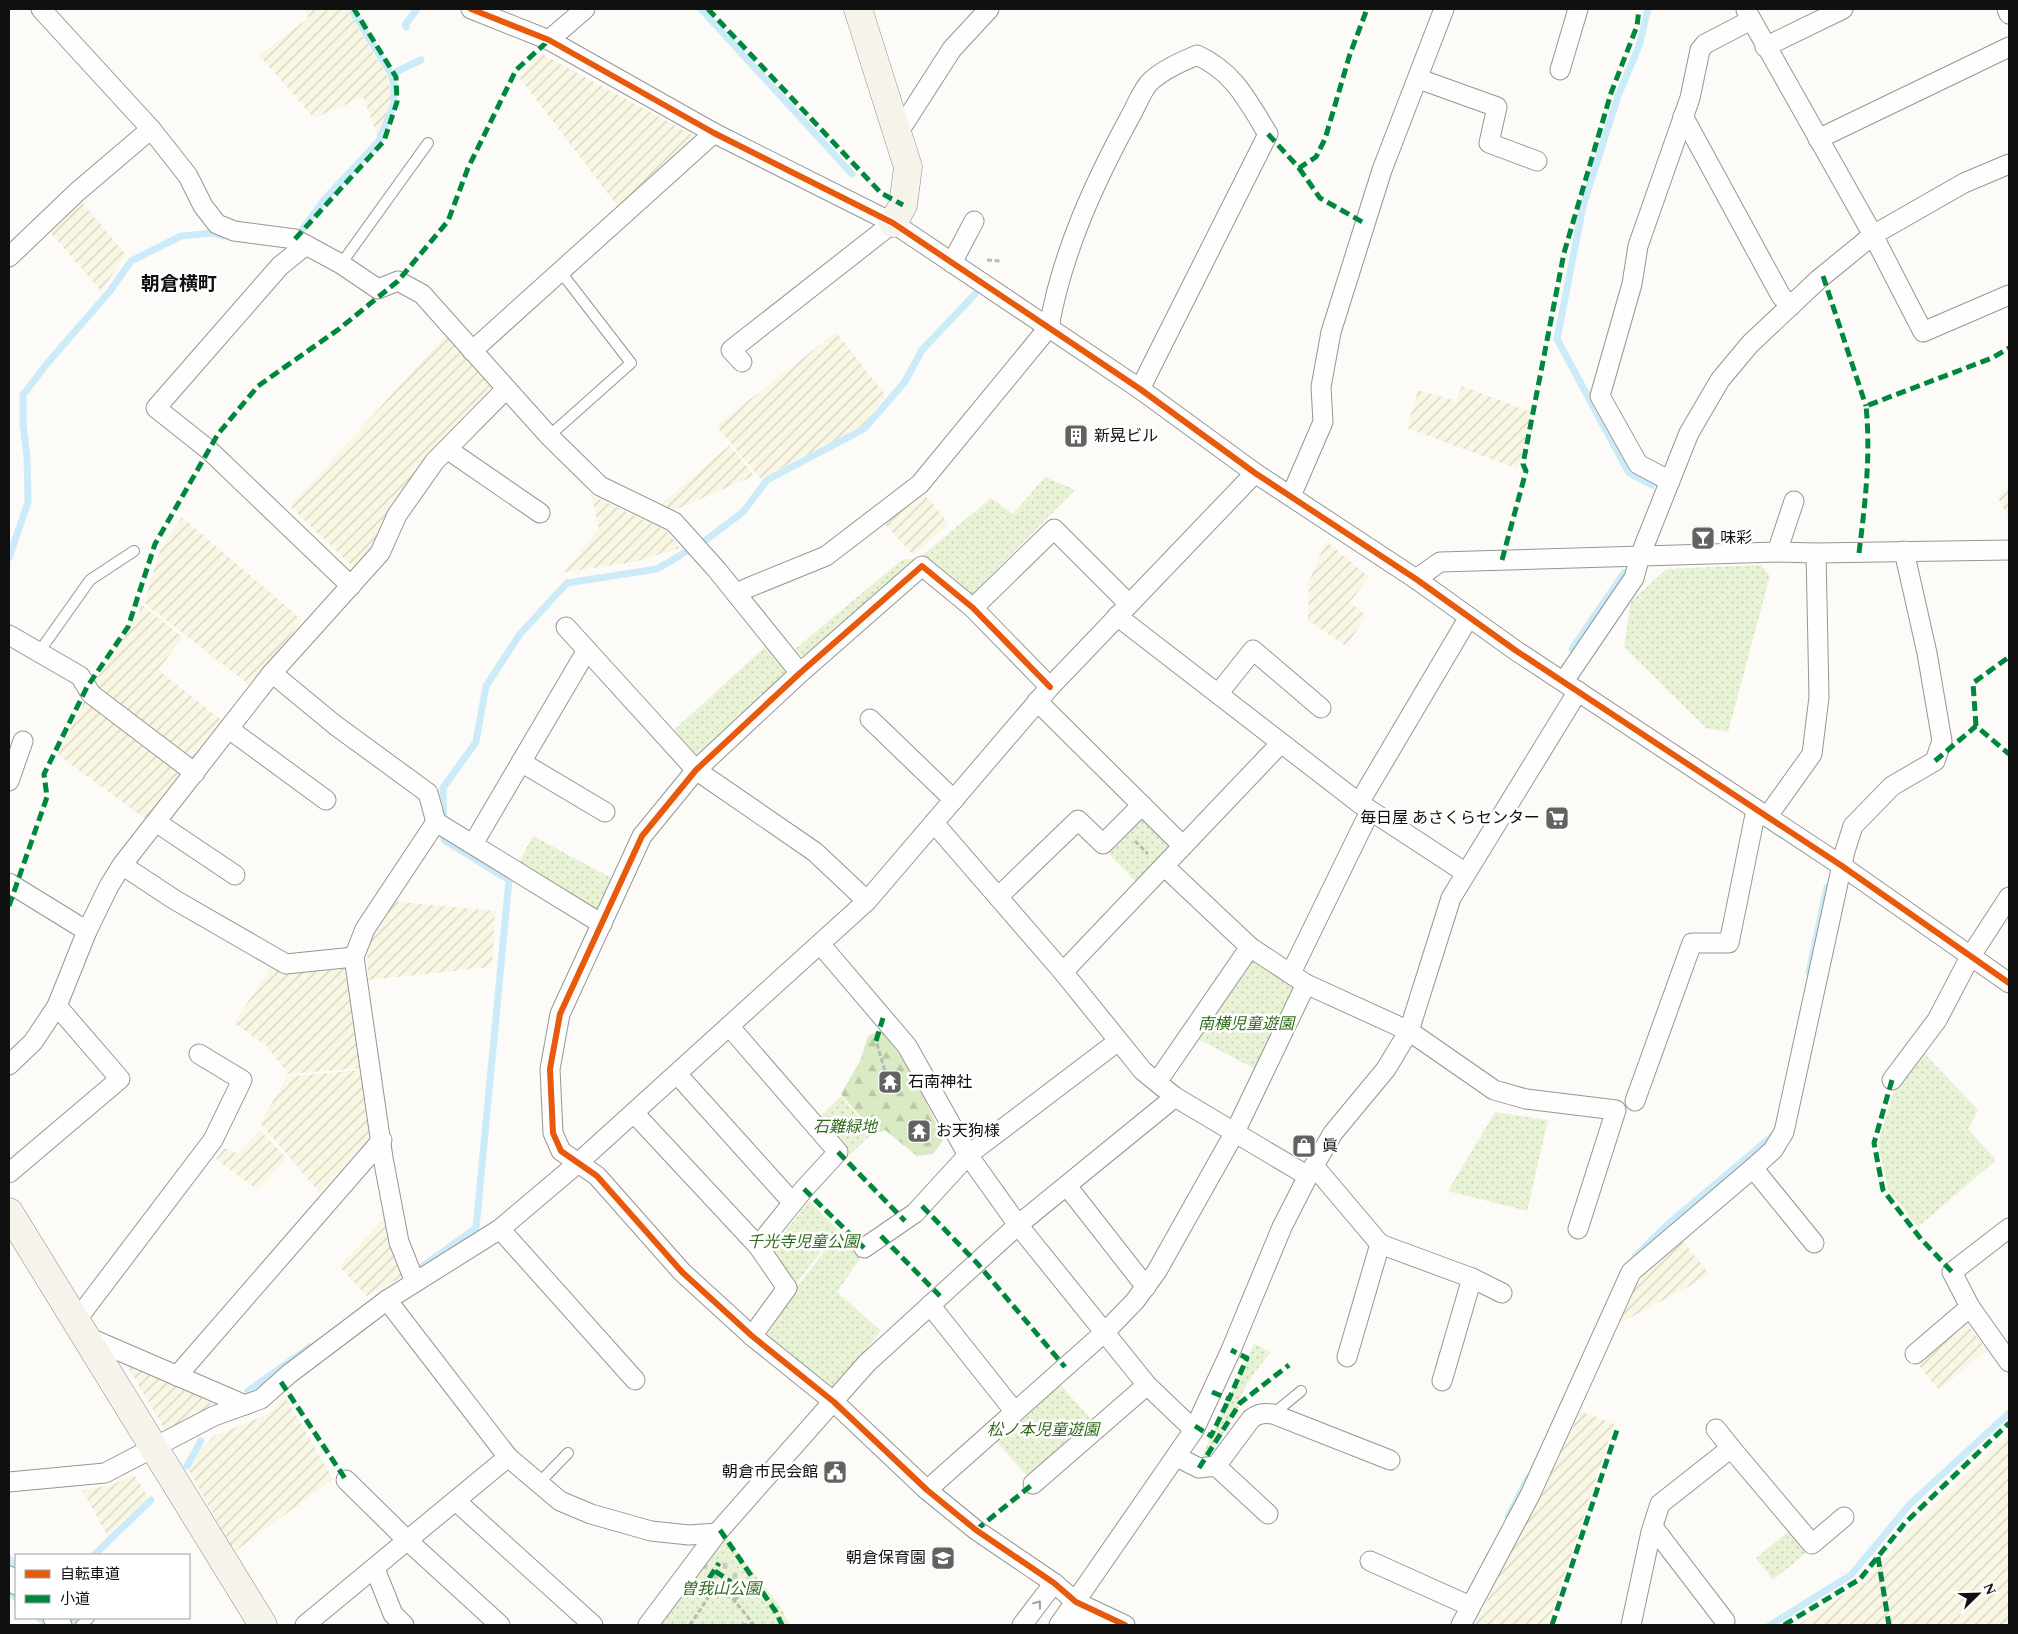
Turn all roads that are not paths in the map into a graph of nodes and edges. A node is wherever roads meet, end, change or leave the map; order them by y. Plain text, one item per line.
1 (41, 9) edge
2 (471, 9) edge
3 (585, 9) edge
4 (858, 9) edge
5 (989, 9) edge
6 (1444, 9) edge
7 (1578, 9) edge
8 (1842, 9) edge
9 (2007, 9) edge
10 (494, 14) edge
11 (1748, 14) edge
12 (2009, 14) edge
13 (549, 40) junction
14 (1765, 47) junction
15 (2009, 47) edge
16 (1560, 70) dead end
17 (1419, 79) junction
18 (1683, 116) junction
19 (152, 128) junction
20 (714, 133) junction
21 (898, 133) junction
22 (1818, 139) junction
23 (428, 143) dead end
24 (1537, 161) dead end
25 (2009, 164) edge
26 (974, 222) dead end
27 (893, 223) junction
28 (1873, 235) junction
29 (306, 245) junction
30 (9, 257) edge
31 (952, 263) junction
32 (341, 264) junction
33 (560, 271) junction
34 (2009, 296) edge
35 (1791, 306) junction
36 (1049, 327) junction
37 (732, 350) dead end
38 (472, 351) junction
39 (506, 389) junction
40 (1140, 389) junction
41 (548, 436) junction
42 (447, 449) junction
43 (1255, 473) junction
44 (1670, 481) junction
45 (1290, 496) junction
46 (1794, 501) dead end
47 (540, 513) dead end
48 (2009, 550) edge
49 (1904, 551) junction
50 (134, 552) dead end
51 (1777, 552) junction
52 (1816, 553) junction
53 (1640, 556) junction
54 (1416, 579) junction
55 (351, 586) junction
56 (737, 595) junction
57 (973, 608) junction
58 (1123, 610) junction
59 (1469, 617) junction
60 (566, 627) dead end
61 (9, 635) edge
62 (587, 650) junction
63 (39, 652) junction
64 (272, 673) junction
65 (800, 673) junction
66 (1571, 686) junction
67 (1050, 687) junction
68 (1218, 694) junction
69 (1037, 701) junction
70 (1321, 708) dead end
71 (870, 719) dead end
72 (229, 729) junction
73 (23, 741) dead end
74 (1281, 743) junction
75 (521, 762) junction
76 (696, 770) junction
77 (195, 773) junction
78 (9, 781) edge
79 (326, 800) dead end
80 (954, 800) junction
81 (1142, 805) junction
82 (1365, 807) junction
83 (605, 812) dead end
84 (1762, 813) junction
85 (156, 822) junction
86 (436, 822) junction
87 (934, 823) junction
88 (473, 844) junction
89 (1183, 846) junction
90 (122, 865) junction
91 (1842, 866) junction
92 (1163, 867) junction
93 (1466, 874) junction
94 (235, 875) dead end
95 (9, 883) edge
96 (998, 897) junction
97 (2009, 898) edge
98 (867, 902) junction
99 (602, 924) junction
100 (87, 931) junction
101 (821, 944) junction
102 (1250, 947) junction
103 (1970, 956) junction
104 (354, 957) junction
105 (1063, 972) junction
106 (1291, 973) junction
107 (1306, 984) junction
108 (2009, 984) edge
109 (57, 1006) junction
110 (729, 1026) junction
111 (1409, 1031) junction
112 (1117, 1042) junction
113 (199, 1054) dead end
114 (9, 1065) edge
115 (677, 1074) junction
116 (1892, 1080) dead end
117 (1157, 1082) junction
118 (1175, 1097) junction
119 (1635, 1101) dead end
120 (634, 1113) junction
121 (1235, 1132) junction
122 (382, 1140) junction
123 (968, 1154) junction
124 (578, 1163) junction
125 (1753, 1168) junction
126 (1311, 1171) junction
127 (9, 1173) edge
128 (1067, 1186) junction
129 (793, 1203) junction
130 (9, 1212) edge
131 (1018, 1225) junction
132 (2009, 1228) edge
133 (500, 1229) junction
134 (1578, 1229) dead end
135 (1814, 1243) dead end
136 (1380, 1244) junction
137 (758, 1246) junction
138 (864, 1248) dead end
139 (1472, 1278) junction
140 (416, 1282) junction
141 (1146, 1287) junction
142 (1502, 1293) dead end
143 (387, 1300) junction
144 (930, 1305) junction
145 (1970, 1307) junction
146 (80, 1329) junction
147 (1106, 1331) junction
148 (752, 1336) junction
149 (1915, 1354) dead end
150 (1347, 1357) dead end
151 (2009, 1362) edge
152 (177, 1376) junction
153 (636, 1380) dead end
154 (1442, 1381) dead end
155 (1147, 1385) junction
156 (1300, 1391) dead end
157 (834, 1402) junction
158 (245, 1405) junction
159 (1015, 1412) junction
160 (1273, 1414) junction
161 (1716, 1429) dead end
162 (1194, 1430) junction
163 (152, 1448) junction
164 (1731, 1448) junction
165 (568, 1453) dead end
166 (508, 1457) junction
167 (1177, 1457) junction
168 (1390, 1460) dead end
169 (1216, 1466) junction
170 (346, 1480) dead end
171 (9, 1482) edge
172 (538, 1484) junction
173 (1032, 1484) dead end
174 (927, 1490) junction
175 (456, 1501) junction
176 (1268, 1514) dead end
177 (1844, 1518) dead end
178 (1653, 1527) junction
179 (717, 1533) junction
180 (408, 1541) junction
181 (1370, 1560) dead end
182 (375, 1569) junction
183 (1054, 1583) junction
184 (1464, 1603) junction
185 (1068, 1613) edge
186 (1725, 1621) dead end
187 (263, 1625) edge
188 (304, 1625) edge
189 (404, 1625) edge
190 (500, 1625) edge
191 (593, 1625) edge
192 (648, 1625) edge
193 (1022, 1625) edge
194 (1093, 1625) edge
195 (1126, 1625) edge
196 (1462, 1625) edge
197 (1630, 1625) edge

1 - 19 street
2 - 10 street
3 - 13 street
4 - 21 street
5 - 21 street
6 - 17 street
7 - 16 street
8 - 14 street
9 - 12 street
10 - 13 street
11 - 14 street
11 - 18 street
13 - 20 street
14 - 22 street
15 - 22 street
17 - 24 street
17 - 45 street
18 - 35 street
18 - 44 street
19 - 29 street
19 - 30 street
20 - 27 street
20 - 33 street
21 - 27 street
22 - 28 street
23 - 32 lane
25 - 28 street
26 - 31 street
27 - 31 street
27 - 37 street
28 - 34 street
28 - 35 street
29 - 32 street
29 - 55 street
31 - 36 street
32 - 38 street
33 - 38 street
33 - 41 lane
35 - 44 street
36 - 40 street
36 - 40 street
36 - 56 street
38 - 39 street
39 - 41 street
39 - 42 street
40 - 43 street
41 - 56 street
42 - 47 street
42 - 55 street
43 - 45 street
43 - 58 street
44 - 53 street
45 - 54 street
46 - 51 street
48 - 49 street
49 - 52 street
49 - 91 street
50 - 63 lane
51 - 52 street
51 - 53 street
52 - 84 street
53 - 54 street
53 - 66 street
54 - 59 street
55 - 64 street
56 - 65 street
57 - 58 street
57 - 65 street
57 - 67 street
58 - 67 street
58 - 68 street
59 - 66 street
59 - 82 street
60 - 62 street
61 - 63 street
62 - 75 street
62 - 76 street
63 - 77 street
64 - 72 street
64 - 86 street
65 - 76 street
66 - 84 street
66 - 93 street
67 - 69 street
68 - 70 street
68 - 74 street
69 - 80 street
69 - 81 street
71 - 80 street
72 - 77 street
72 - 79 street
73 - 78 street
74 - 82 street
74 - 89 street
75 - 83 street
75 - 88 street
76 - 98 street
76 - 99 street
77 - 85 street
80 - 87 street
81 - 89 street
81 - 96 street
82 - 93 street
82 - 106 street
84 - 91 street
84 - 119 street
85 - 90 street
85 - 94 street
86 - 88 street
86 - 104 street
87 - 96 street
87 - 98 street
88 - 99 street
89 - 92 street
90 - 100 street
90 - 104 street
91 - 103 street
91 - 125 street
92 - 102 street
92 - 105 street
93 - 111 street
95 - 100 street
96 - 105 street
97 - 103 street
98 - 101 street
99 - 124 street
100 - 109 street
101 - 110 street
101 - 123 street
102 - 106 street
102 - 117 street
103 - 108 street
103 - 116 street
104 - 122 street
105 - 112 street
106 - 107 street
107 - 111 street
107 - 121 street
109 - 114 street
109 - 127 street
110 - 115 street
110 - 129 street
111 - 126 street
111 - 134 street
112 - 117 street
112 - 123 street
113 - 146 street
115 - 120 street
115 - 129 street
117 - 118 street
118 - 121 street
118 - 128 street
120 - 124 street
120 - 137 street
121 - 126 street
121 - 141 street
122 - 140 street
122 - 152 street
123 - 131 street
123 - 138 street
124 - 133 street
124 - 148 street
125 - 135 street
125 - 184 street
126 - 136 street
126 - 162 street
128 - 131 street
128 - 141 street
129 - 137 street
130 - 146 street
131 - 144 street
131 - 147 street
132 - 145 street
133 - 140 street
133 - 153 street
136 - 139 street
136 - 150 street
137 - 148 street
139 - 142 street
139 - 154 street
140 - 143 street
141 - 147 street
143 - 158 street
143 - 166 street
144 - 157 street
144 - 159 street
145 - 149 street
145 - 151 street
146 - 152 street
146 - 163 street
147 - 155 street
147 - 159 street
148 - 157 street
152 - 158 street
155 - 162 street
155 - 173 street
156 - 160 lane
157 - 174 street
157 - 179 street
158 - 163 street
159 - 174 street
160 - 168 street
160 - 169 street
161 - 164 street
162 - 167 street
163 - 171 street
163 - 187 street
164 - 177 street
164 - 178 street
165 - 172 lane
166 - 172 street
166 - 175 street
167 - 169 street
167 - 185 street
169 - 176 street
170 - 180 street
172 - 179 street
174 - 183 street
175 - 180 street
175 - 191 street
178 - 186 street
178 - 197 street
179 - 192 street
180 - 182 street
180 - 190 street
181 - 184 street
182 - 188 street
182 - 189 street
183 - 185 street
193 -> 183 street
184 - 196 street
185 - 194 street
185 - 195 street

